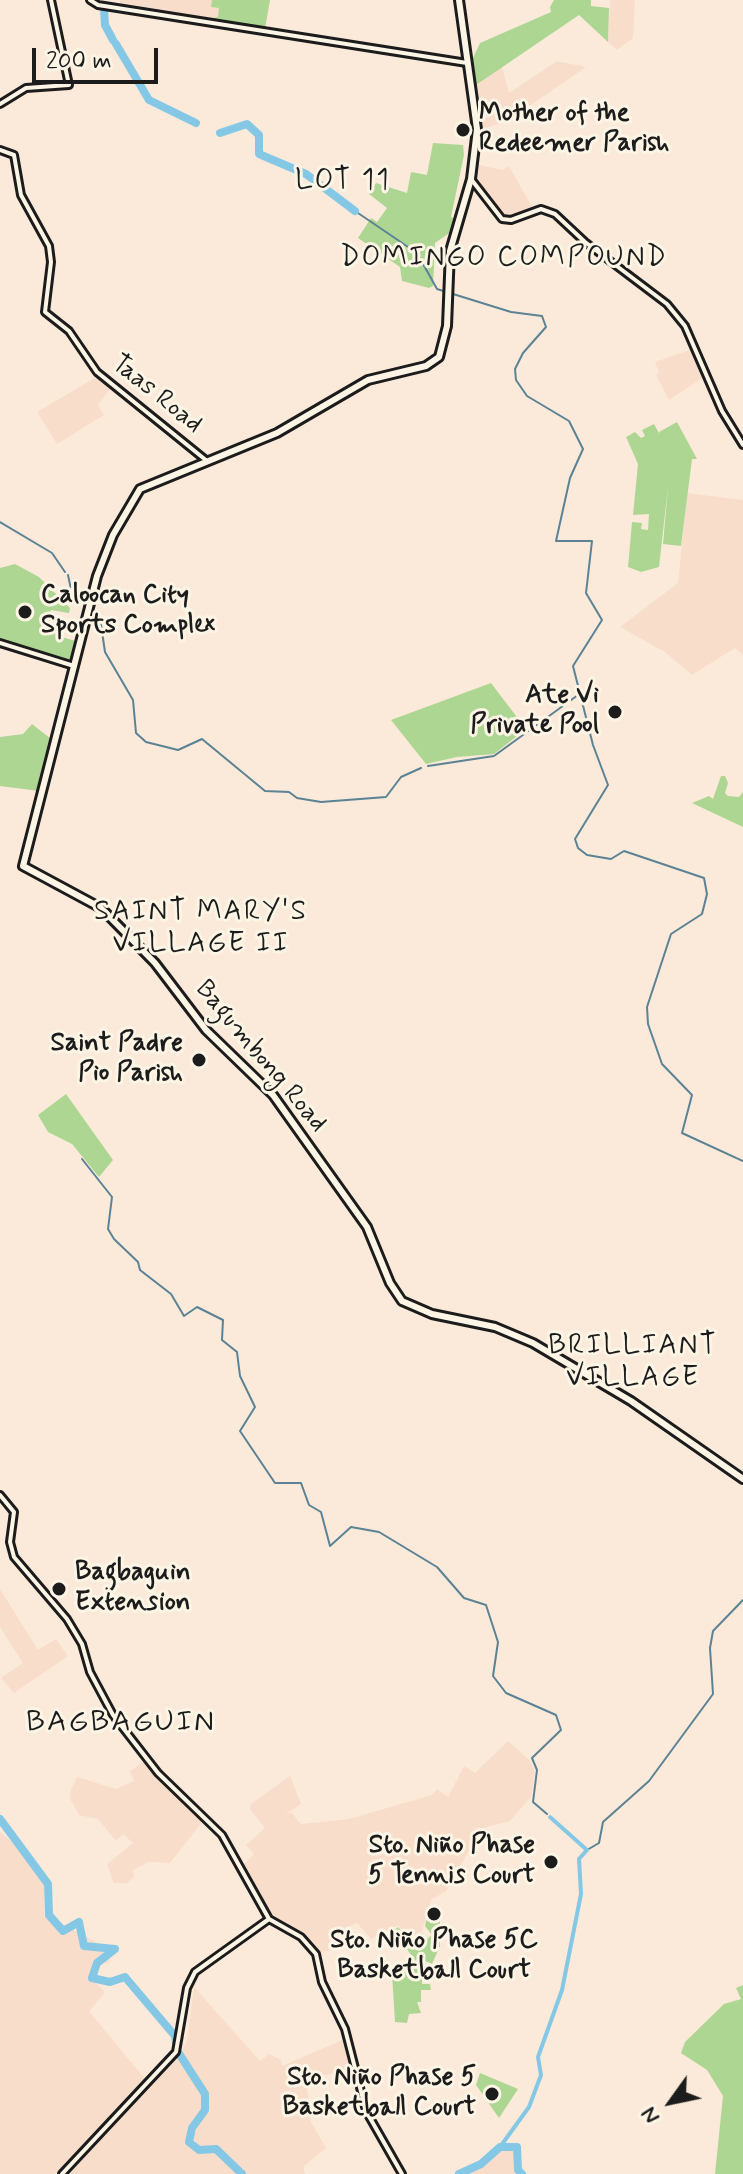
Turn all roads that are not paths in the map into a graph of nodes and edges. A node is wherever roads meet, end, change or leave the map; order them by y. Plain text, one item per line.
1 (51, 0) edge
2 (90, 0) edge
3 (459, 0) edge
4 (469, 63) junction
5 (0, 104) edge
6 (0, 150) edge
7 (471, 179) junction
8 (743, 445) edge
9 (207, 461) junction
10 (0, 643) edge
11 (74, 666) junction
12 (743, 1479) edge
13 (0, 1495) edge
14 (269, 1919) junction
15 (62, 2174) edge
16 (402, 2174) edge

1 - 5 street
2 - 4 street
3 - 4 main road, Bagumbong Road
4 - 7 main road, Bagumbong Road
6 - 9 street, Taas Road
7 - 8 street
7 - 9 main road, Bagumbong Road
9 - 11 main road, Bagumbong Road
10 - 11 street
11 - 12 main road, Bagumbong Road
13 - 14 street
14 - 15 street
14 - 16 street

